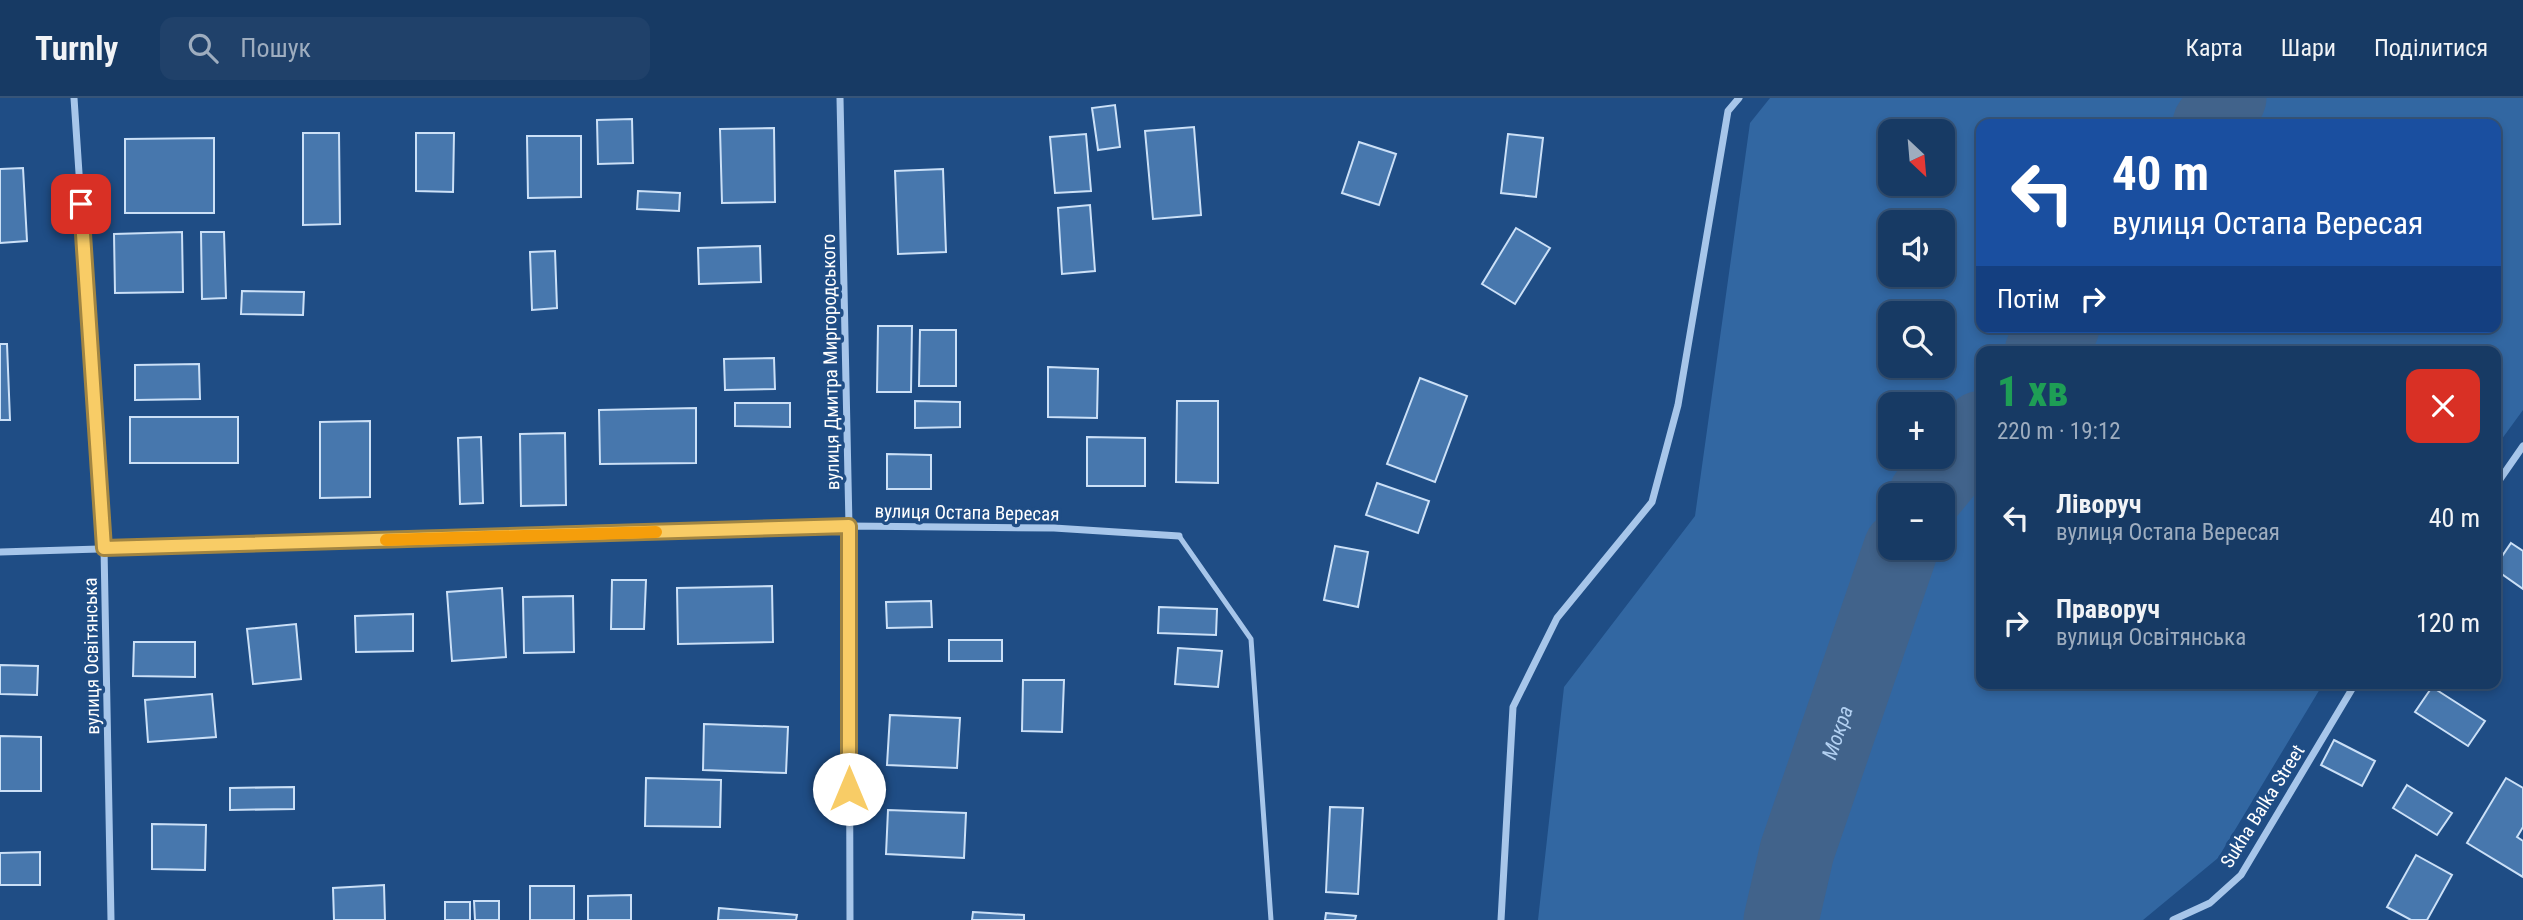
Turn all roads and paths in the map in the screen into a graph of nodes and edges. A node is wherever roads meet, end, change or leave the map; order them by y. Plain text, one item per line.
1 (74, 98) edge
2 (840, 98) edge
3 (1738, 98) edge
4 (2523, 446) edge
5 (2501, 478) edge
6 (849, 526) junction
7 (1179, 536) joint
8 (104, 548) junction
9 (0, 552) edge
10 (2352, 689) edge
11 (111, 920) edge
12 (849, 920) edge
13 (1271, 920) edge
14 (1502, 920) edge
15 (2173, 920) edge

1 - 8 street, вулиця Освітянська
2 - 6 street, вулиця Дмитра Миргородського
3 - 14 street
4 - 5 street
6 - 7 street, вулиця Остапа Вересая
6 - 8 street, вулиця Остапа Вересая
6 - 12 street, вулиця Дмитра Миргородського
7 - 13 lane
8 - 9 street, вулиця Остапа Вересая
8 - 11 street, вулиця Освітянська
10 - 15 street, Sukha Balka Street

